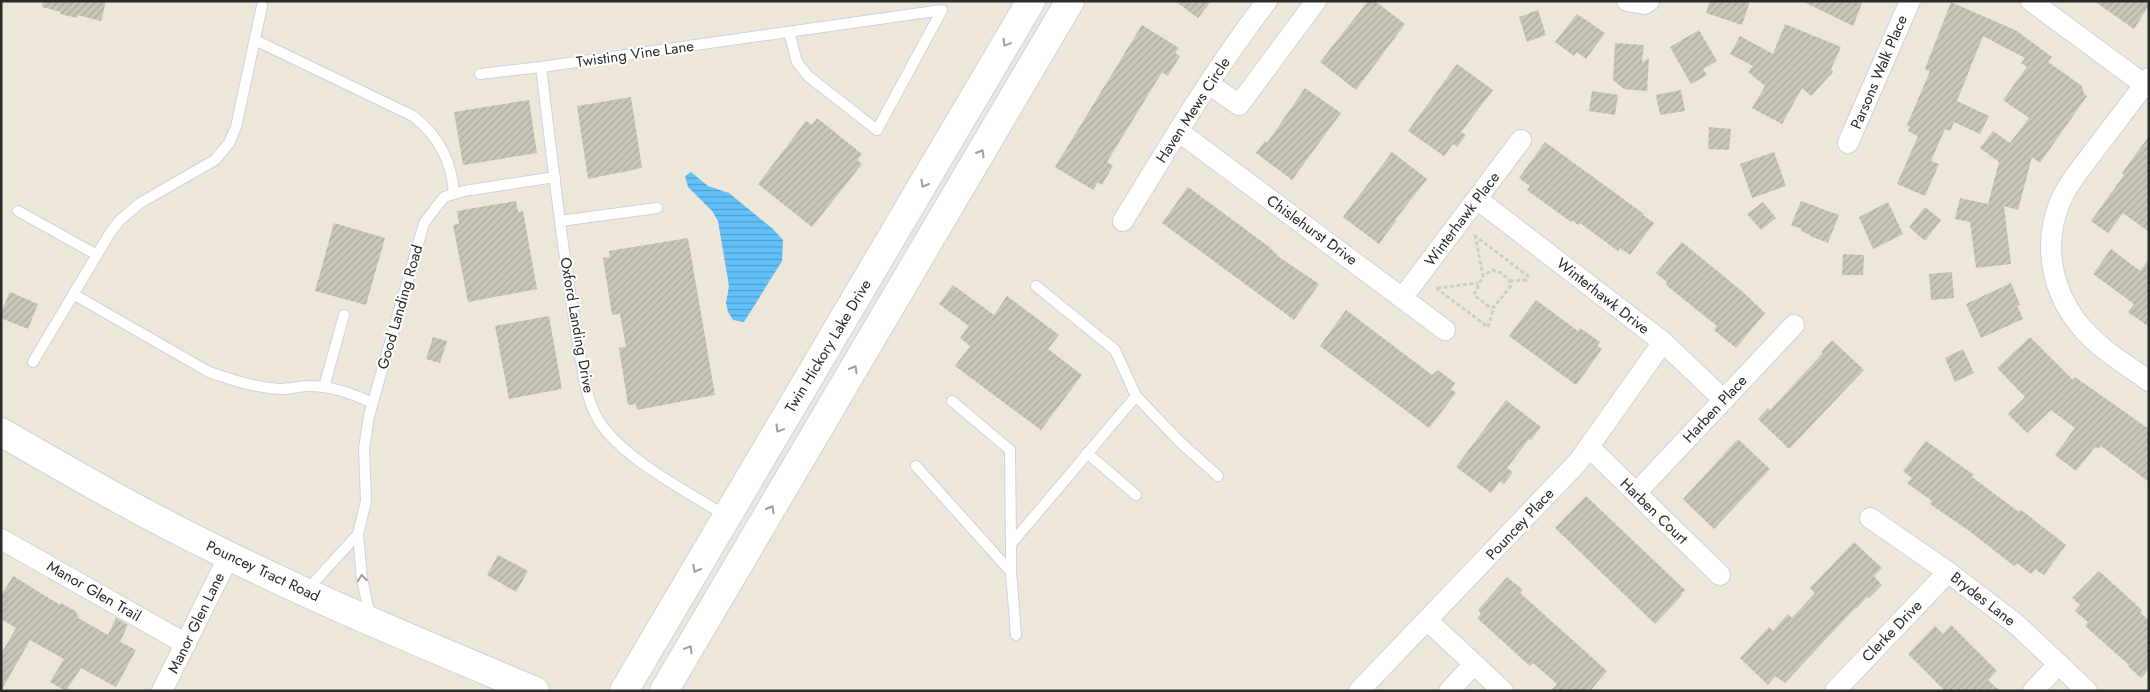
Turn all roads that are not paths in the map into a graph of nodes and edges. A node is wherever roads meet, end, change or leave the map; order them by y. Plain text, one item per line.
1 (1030, 1) edge
2 (1070, 1) edge
3 (1267, 1) edge
4 (1316, 1) edge
5 (1628, 1) edge
6 (1649, 1) edge
7 (1910, 1) edge
8 (2031, 1) edge
9 (262, 6) dead end
10 (789, 32) junction
11 (255, 40) junction
12 (541, 67) junction
13 (480, 74) dead end
14 (2147, 83) edge
15 (1208, 84) junction
16 (1178, 131) junction
17 (1521, 140) dead end
18 (1848, 143) dead end
19 (555, 177) junction
20 (454, 194) junction
21 (1477, 199) junction
22 (657, 208) dead end
23 (18, 211) dead end
24 (560, 221) junction
25 (1124, 221) dead end
26 (97, 255) junction
27 (1036, 286) dead end
28 (73, 294) junction
29 (1403, 297) junction
30 (344, 315) dead end
31 (1794, 326) dead end
32 (1445, 330) dead end
33 (1663, 342) junction
34 (33, 362) dead end
35 (2149, 380) edge
36 (324, 387) junction
37 (1136, 396) junction
38 (1724, 400) junction
39 (952, 401) dead end
40 (372, 403) junction
41 (1, 432) edge
42 (1589, 447) junction
43 (1087, 453) junction
44 (916, 466) dead end
45 (1218, 476) dead end
46 (1636, 492) junction
47 (1136, 495) dead end
48 (726, 517) junction
49 (1870, 518) dead end
50 (358, 534) junction
51 (1, 538) edge
52 (1011, 544) junction
53 (229, 556) junction
54 (1011, 572) junction
55 (1948, 572) junction
56 (1720, 575) dead end
57 (305, 592) junction
58 (372, 621) junction
59 (1428, 621) junction
60 (1016, 635) dead end
61 (186, 644) junction
62 (1474, 664) junction
63 (2059, 664) junction
64 (162, 691) edge
65 (535, 691) edge
66 (624, 691) edge
67 (664, 691) edge
68 (1359, 691) edge
69 (1449, 691) edge
70 (1503, 691) edge
71 (1835, 691) edge
72 (2033, 691) edge
73 (2087, 691) edge

1 -> 48 street, Twin Hickory Lake Drive
67 -> 2 street
3 - 15 street, Haven Mews Circle
4 - 15 street
5 - 6 street
7 - 18 street, Parsons Walk Place
8 - 14 street
9 - 11 lane
10 - 10 lane, Twisting Vine Lane
10 - 12 lane, Twisting Vine Lane
11 - 20 lane
11 - 26 lane
12 - 13 lane, Twisting Vine Lane
12 - 19 lane, Oxford Landing Drive
14 - 35 street
15 - 16 street, Haven Mews Circle
16 - 25 street, Haven Mews Circle
16 - 29 street, Chislehurst Drive
17 - 21 street, Winterhawk Place
19 - 20 lane, Good Landing Road
19 - 24 lane, Oxford Landing Drive
20 - 40 lane, Good Landing Road
21 - 29 street, Winterhawk Place
21 - 33 street, Winterhawk Drive
22 - 24 lane
23 - 26 lane
24 - 48 lane, Oxford Landing Drive
26 - 28 lane
27 - 37 lane
28 - 34 lane
28 - 36 lane
29 - 32 street, Chislehurst Drive
30 - 36 lane
31 - 38 street, Harben Place
33 - 38 street, Winterhawk Drive
33 - 42 street, Pouncey Place
36 - 40 lane
37 - 43 lane
37 - 45 lane
38 - 46 street, Harben Place
39 - 52 lane
40 - 50 lane, Good Landing Road
41 - 53 street, Pouncey Tract Road
42 - 46 street, Harben Court
42 - 59 street, Pouncey Place
43 - 47 lane
43 - 52 lane
44 - 54 lane
46 - 56 street, Harben Court
48 -> 66 street, Twin Hickory Lake Drive
49 - 55 street, Brydes Lane
50 - 57 lane
58 -> 50 lane
51 - 61 street, Manor Glen Trail
52 - 54 lane
53 - 57 street, Pouncey Tract Road
53 - 61 street, Manor Glen Lane
54 - 60 lane
55 - 63 street, Brydes Lane
55 - 71 street, Clerke Drive
57 - 58 street, Pouncey Tract Road
58 - 65 street, Pouncey Tract Road
59 - 62 street
59 - 68 street, Pouncey Place
61 - 64 street, Manor Glen Lane
62 - 69 street
62 - 70 street
63 - 72 street
63 - 73 street, Brydes Lane

